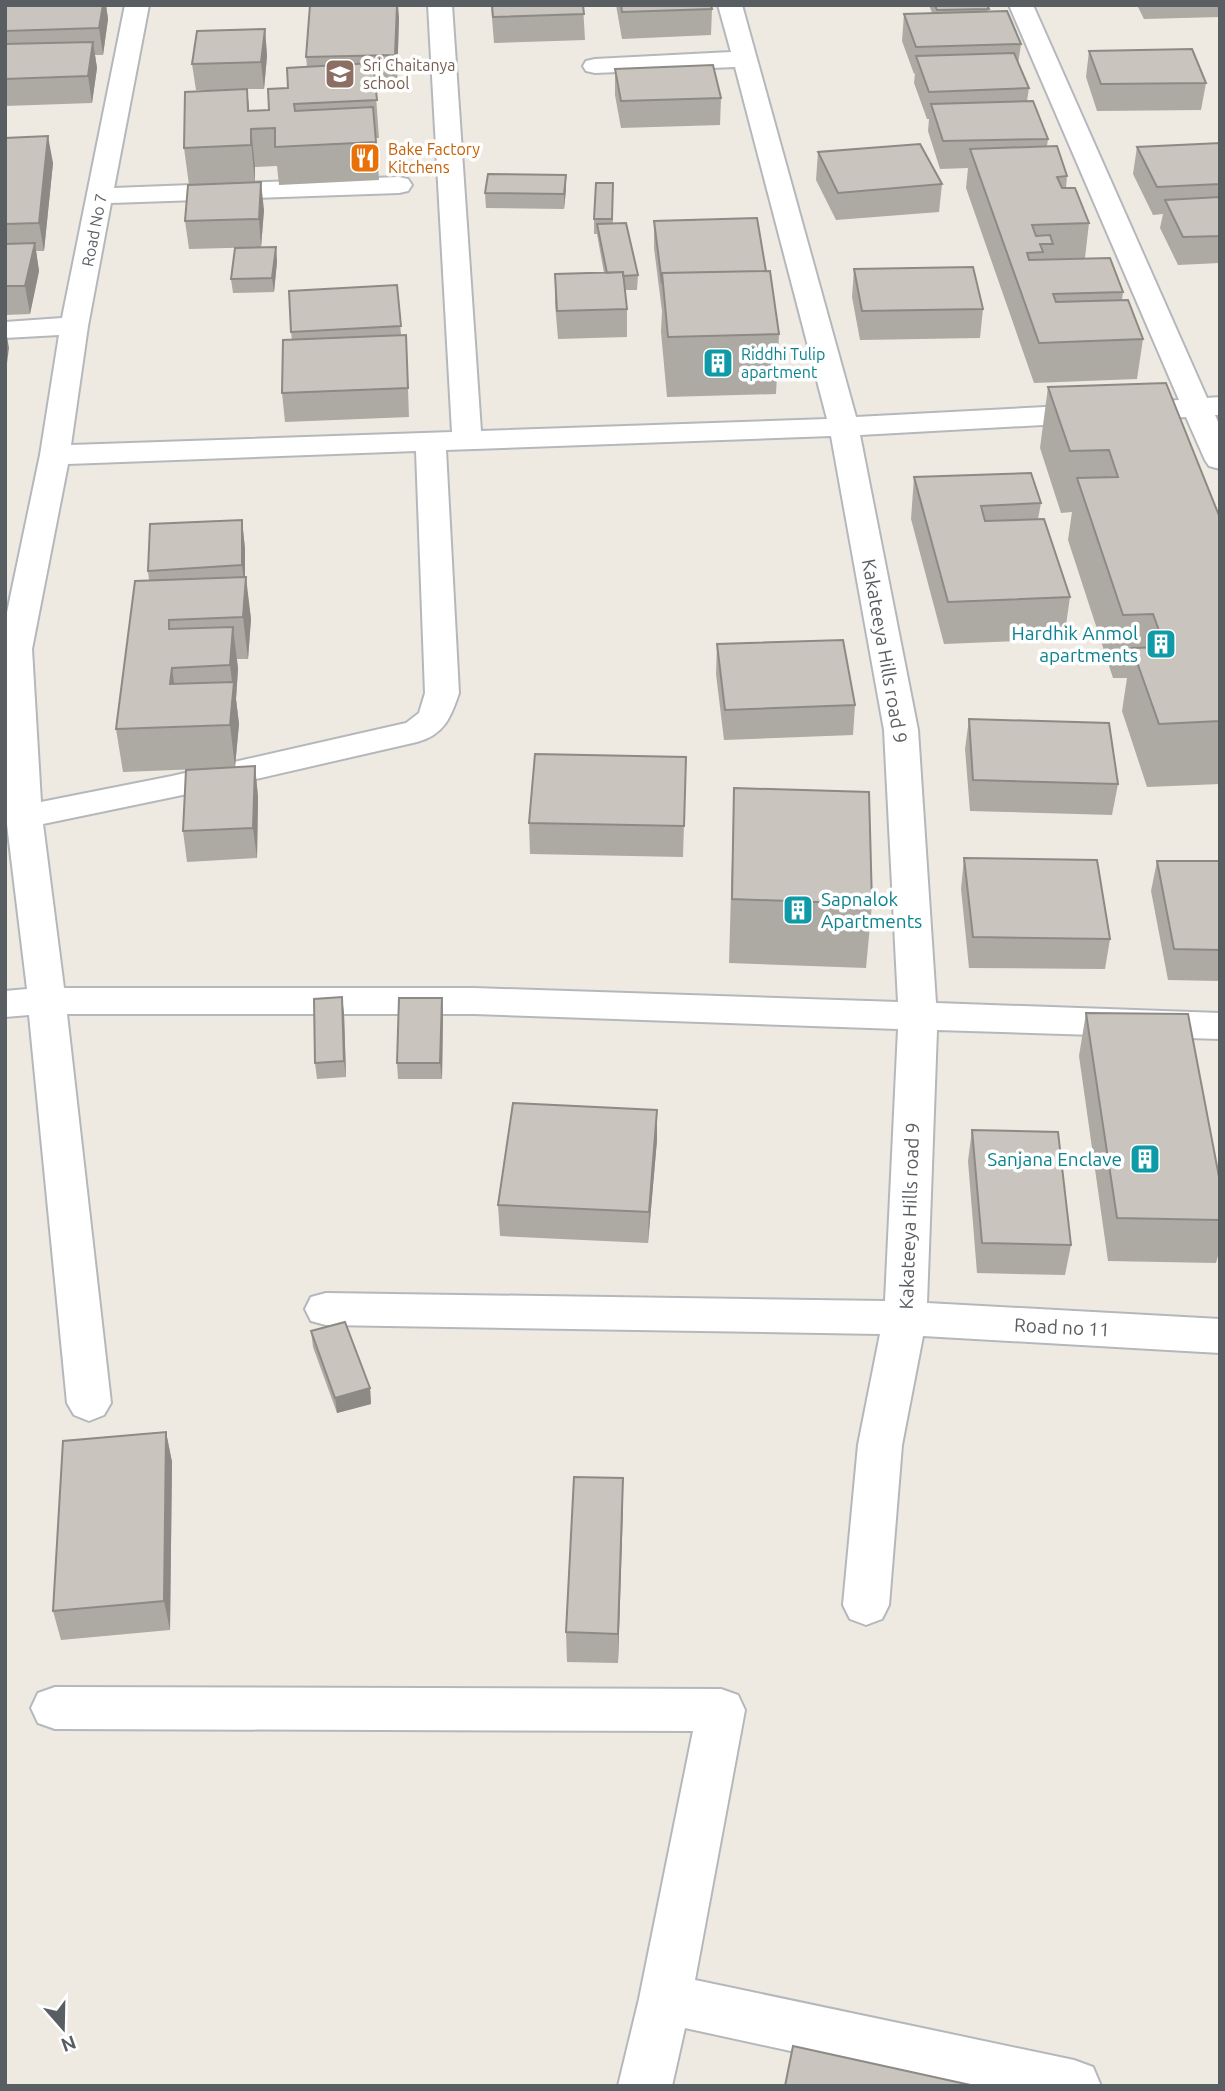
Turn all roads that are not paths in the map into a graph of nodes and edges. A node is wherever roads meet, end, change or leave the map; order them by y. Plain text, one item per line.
1 (136, 5) edge
2 (440, 5) edge
3 (730, 5) edge
4 (1021, 5) edge
5 (744, 59) junction
6 (595, 66) dead end
7 (399, 185) dead end
8 (100, 196) junction
9 (74, 326) junction
10 (5, 330) edge
11 (1208, 407) edge
12 (844, 427) junction
13 (467, 442) junction
14 (431, 443) junction
15 (55, 455) junction
16 (1220, 460) edge
17 (10, 649) edge
18 (24, 816) junction
19 (47, 1001) junction
20 (5, 1004) edge
21 (918, 1016) junction
22 (1220, 1026) edge
23 (326, 1309) dead end
24 (905, 1318) junction
25 (1220, 1336) edge
26 (89, 1403) dead end
27 (866, 1605) dead end
28 (55, 1708) dead end
29 (664, 1999) junction
30 (645, 2086) edge
31 (1074, 2086) edge

1 - 8 street, Road No 7
2 - 13 street
3 - 5 street, Kakateeya Hills road 9
4 - 11 street
5 - 6 street
5 - 12 street, Kakateeya Hills road 9
7 - 8 street
8 - 9 street, Road No 7
9 - 10 street
9 - 15 street, Road No 7
11 - 12 street
11 - 16 street
12 - 13 street
12 - 21 street, Kakateeya Hills road 9
13 - 14 street
14 - 15 street
14 - 18 street
15 - 17 street, Road No 7
17 - 18 street, Road No 7
18 - 19 street, Road No 7
19 - 20 street
19 - 21 street
19 - 26 street, Road No 7
21 - 22 street
21 - 24 street, Kakateeya Hills road 9
23 - 24 street, Road no 11
24 - 25 street, Road no 11
24 - 27 street, Kakateeya Hills road 9
28 - 29 street
29 - 30 street
29 - 31 street

